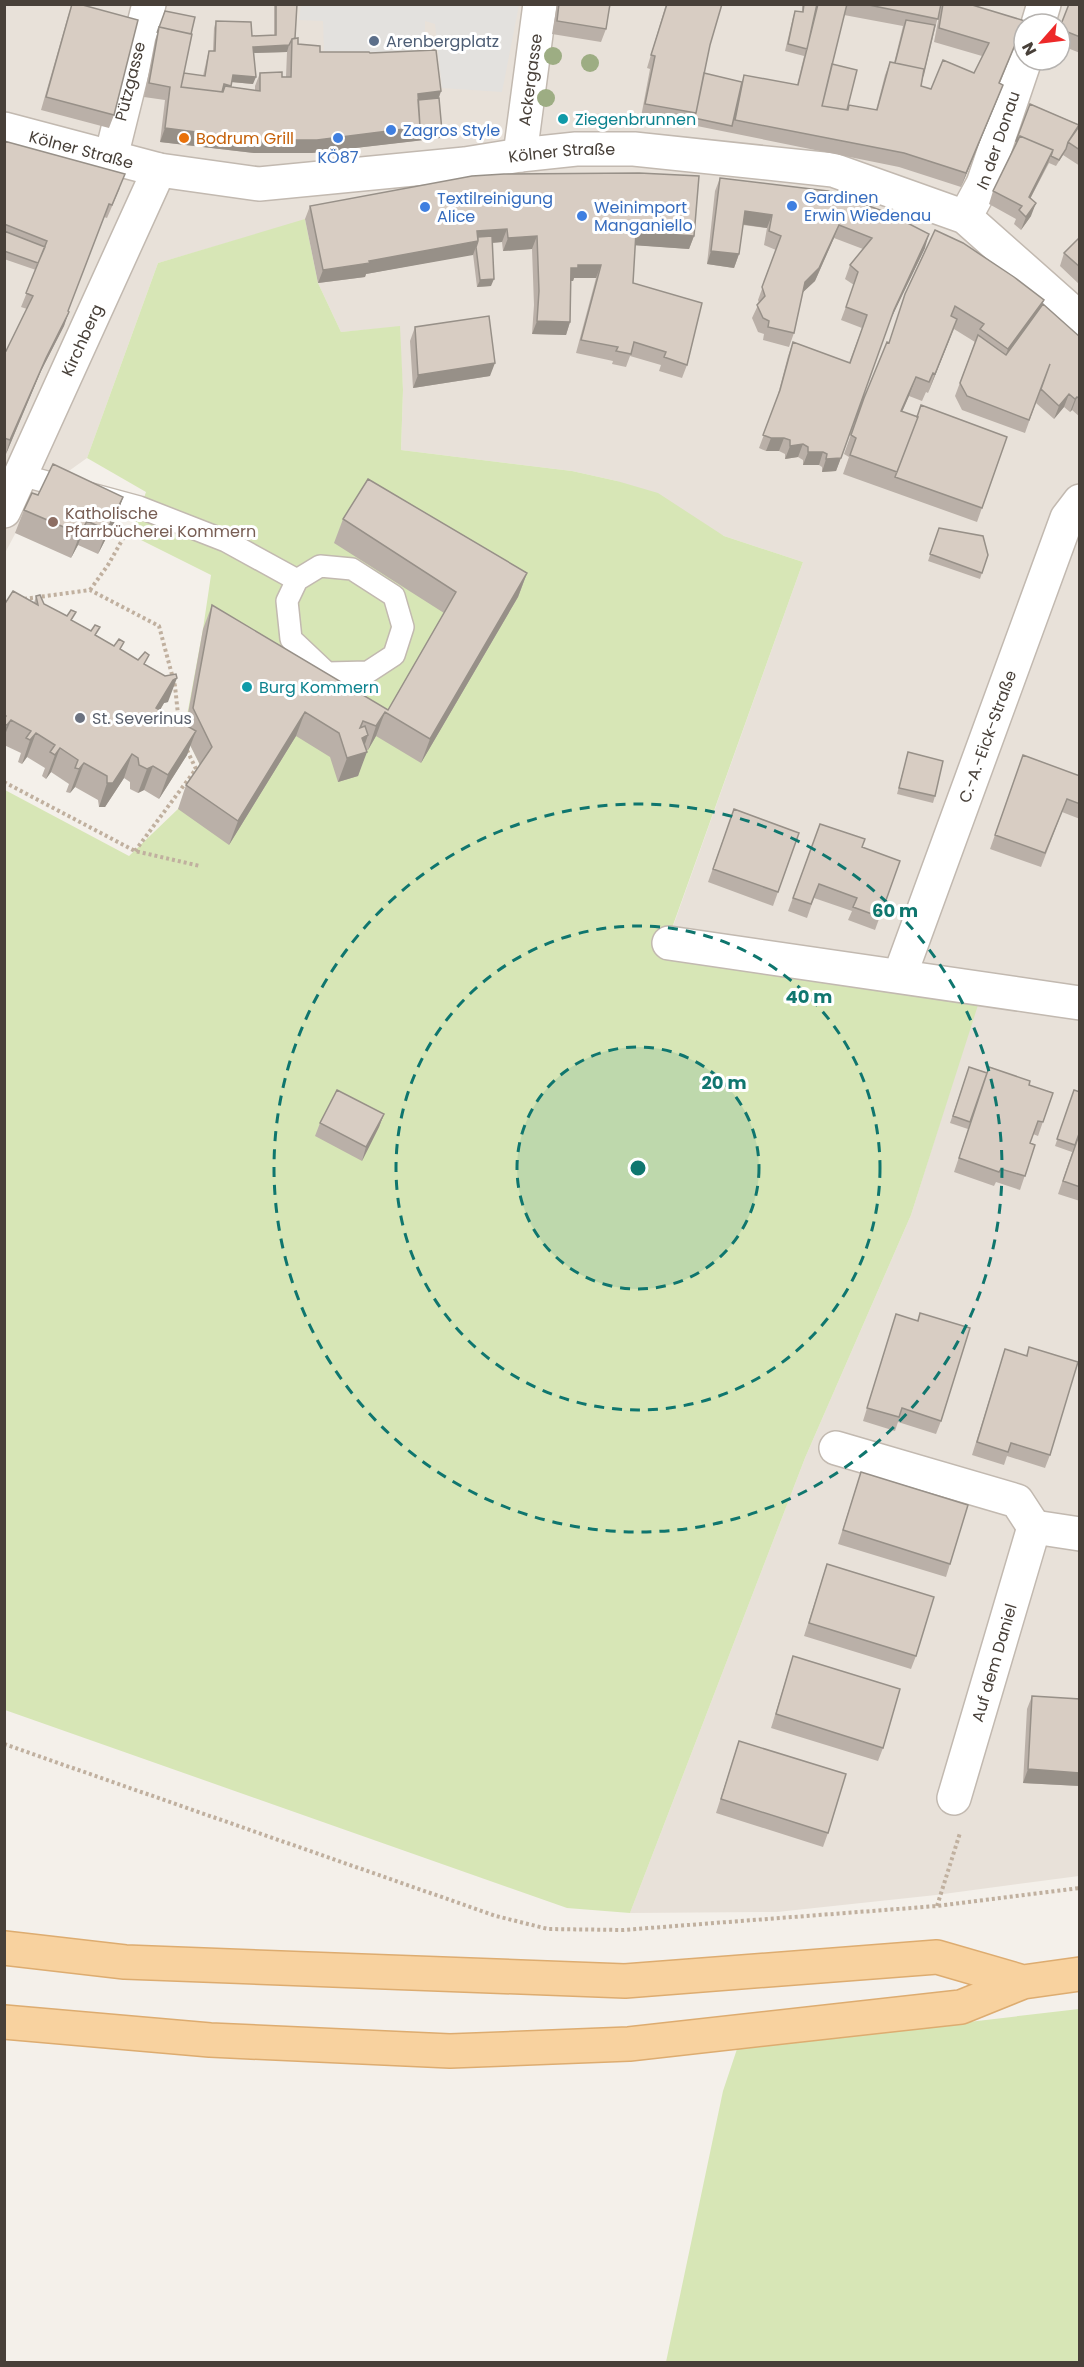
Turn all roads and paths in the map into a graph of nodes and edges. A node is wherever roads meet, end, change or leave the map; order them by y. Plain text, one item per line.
1 (150, 4) edge
2 (540, 4) edge
3 (1021, 72) edge
4 (4, 129) edge
5 (520, 155) junction
6 (111, 157) junction
7 (159, 170) junction
8 (965, 218) junction
9 (1080, 319) edge
10 (13, 472) edge
11 (1080, 501) edge
12 (139, 507) junction
13 (4, 511) edge
14 (297, 580) junction
15 (90, 590) junction
16 (15, 600) edge
17 (179, 726) edge
18 (184, 744) edge
19 (4, 782) edge
20 (135, 851) junction
21 (200, 866) dead end
22 (669, 943) dead end
23 (900, 975) junction
24 (1080, 1003) edge
25 (836, 1448) dead end
26 (1034, 1527) junction
27 (1080, 1534) edge
28 (4, 1744) edge
29 (954, 1798) joint
30 (1080, 1888) edge
31 (937, 1906) junction
32 (4, 1948) edge
33 (1080, 1974) edge
34 (1023, 1982) junction
35 (4, 2022) edge

1 - 6 street, Pützgasse
2 - 5 street, Ackergasse
3 - 8 street, In der Donau
4 - 6 street, Kölner Straße
5 - 7 street, Kölner Straße
5 - 8 street, Kölner Straße
6 - 7 street, Kölner Straße
7 - 10 street, Kirchberg
8 - 9 street, Kölner Straße
10 - 12 lane
10 - 13 street, Kirchberg
11 - 23 street, C.-A.-Eick-Straße
12 - 14 lane
12 - 15 path
14 - 14 lane
15 - 16 path
15 - 17 path
18 - 20 path
19 - 20 path
20 - 21 path
22 - 23 street
23 - 24 street
25 - 26 street
26 - 27 street
26 - 29 street, Auf dem Daniel
28 - 31 path
29 - 31 path
30 - 31 path
32 - 34 main road
33 - 34 main road
34 - 35 main road

